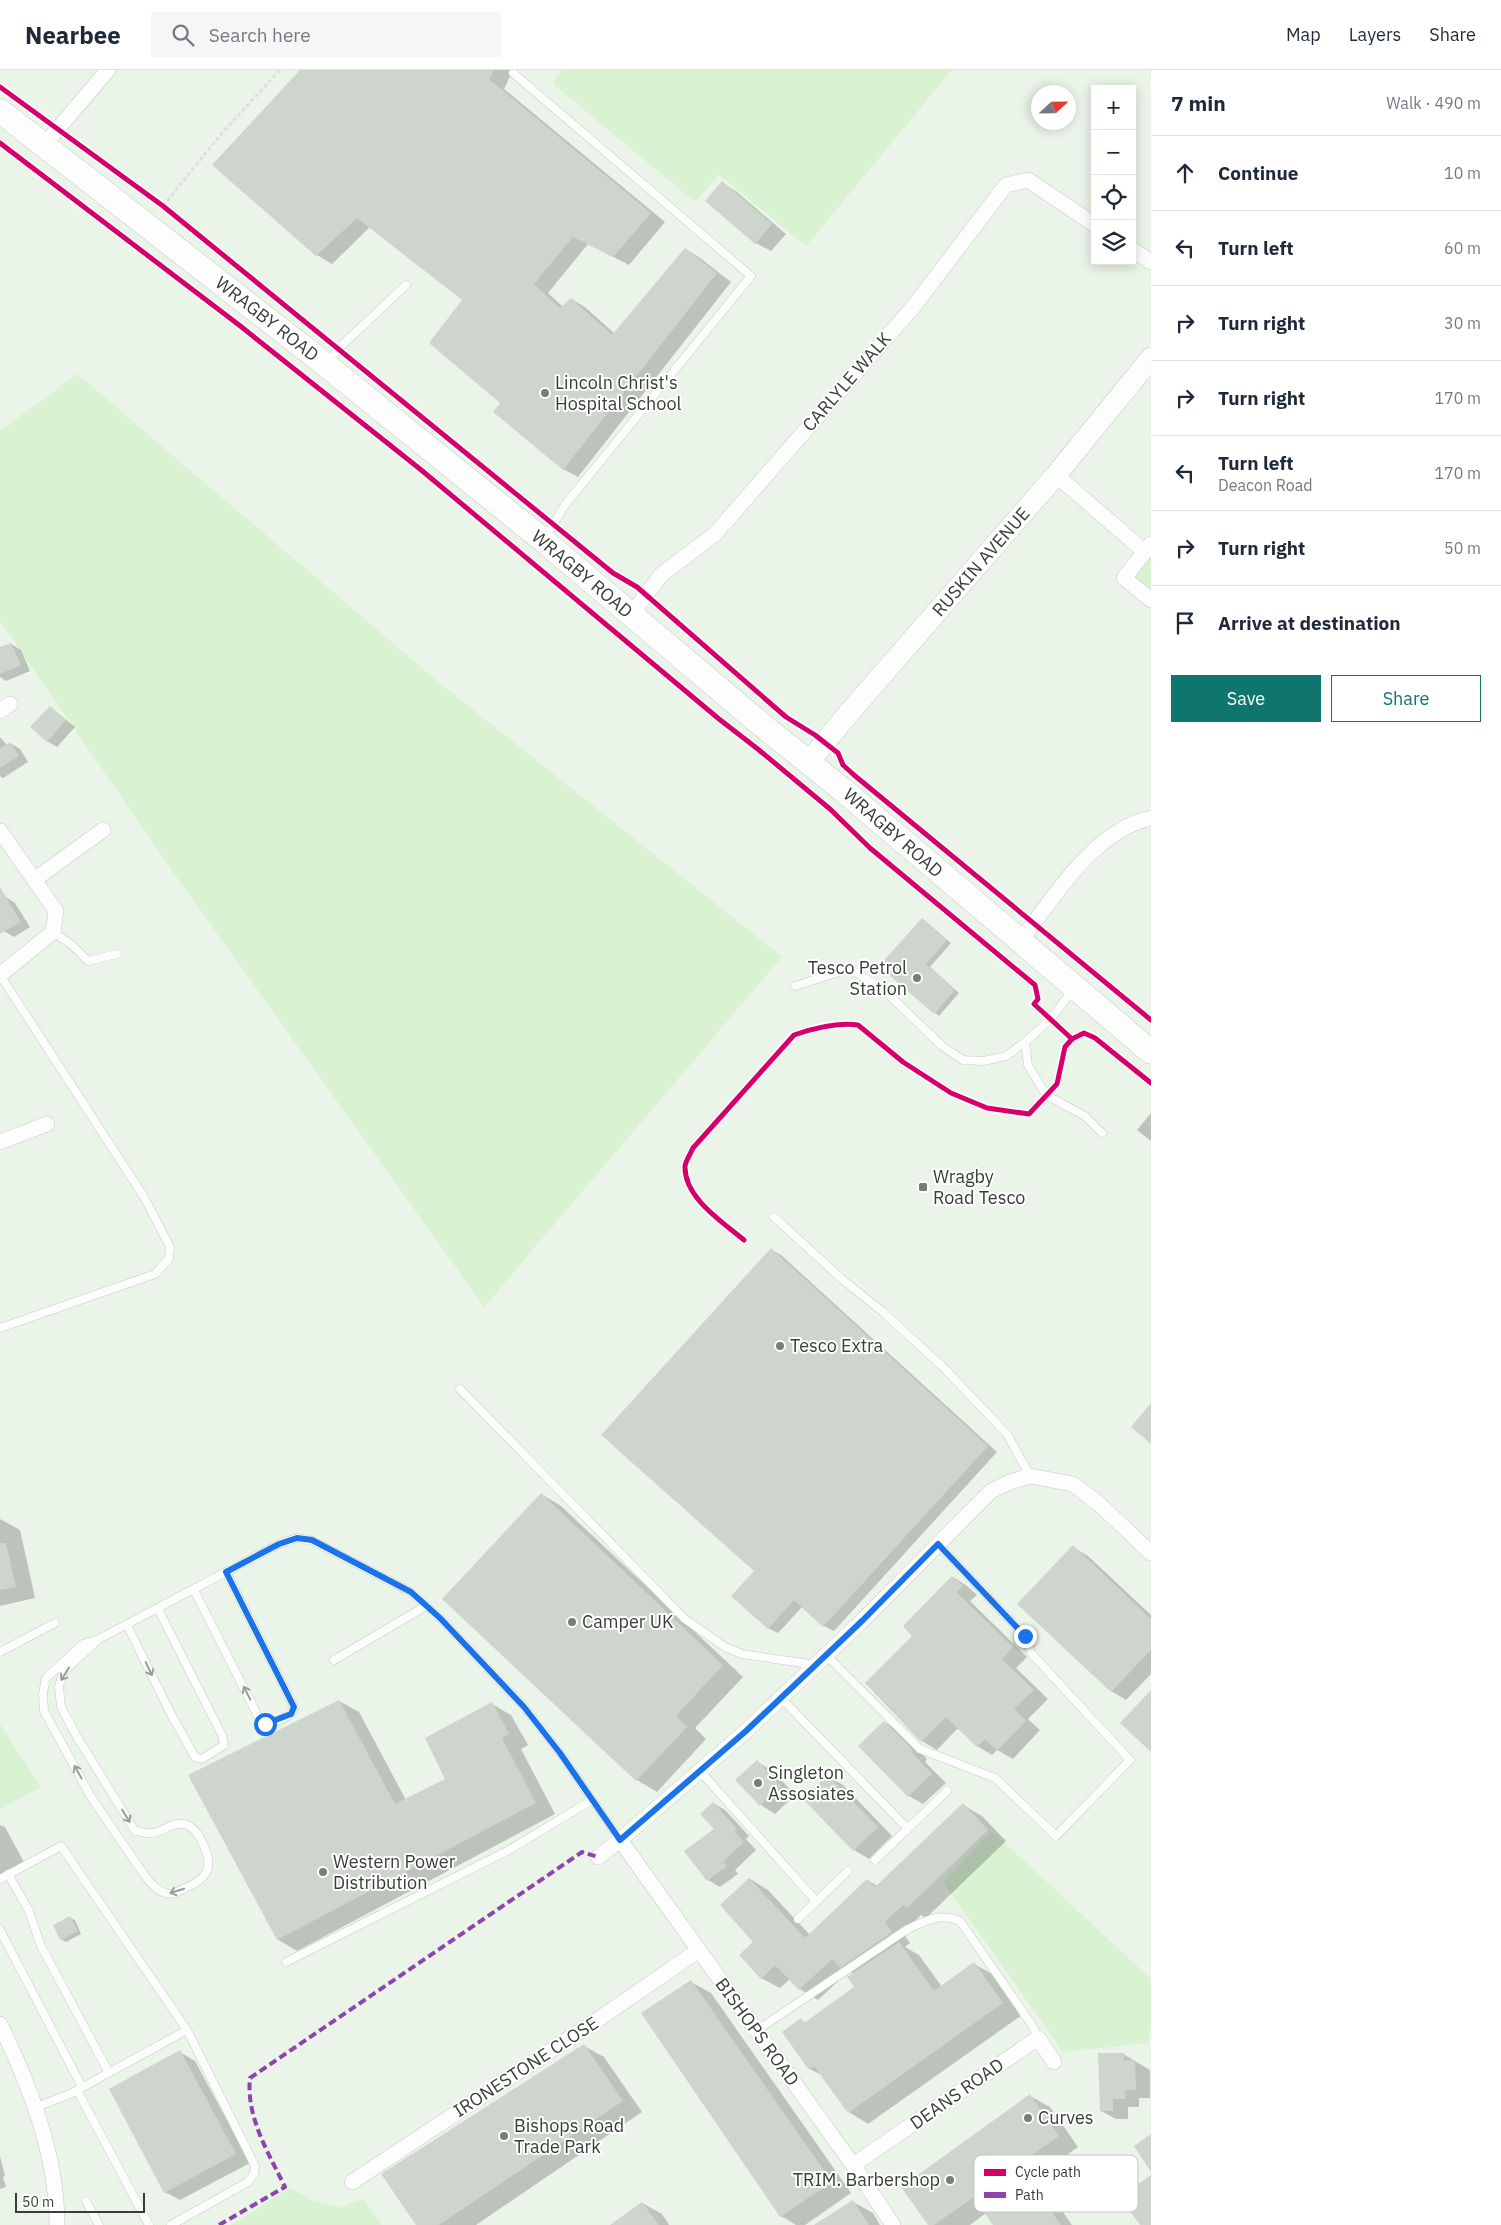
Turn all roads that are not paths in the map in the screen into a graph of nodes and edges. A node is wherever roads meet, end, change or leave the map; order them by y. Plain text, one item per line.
1 (108, 70) edge
2 (513, 74) dead end
3 (0, 111) edge
4 (45, 144) junction
5 (1091, 222) edge
6 (1136, 253) edge
7 (1151, 262) edge
8 (406, 285) dead end
9 (1151, 358) edge
10 (326, 365) junction
11 (1056, 475) junction
12 (543, 540) junction
13 (1148, 548) edge
14 (1151, 600) edge
15 (631, 615) junction
16 (808, 763) junction
17 (1151, 818) edge
18 (103, 830) dead end
19 (0, 831) edge
20 (34, 880) junction
21 (53, 932) junction
22 (1020, 942) junction
23 (117, 954) dead end
24 (0, 975) edge
25 (795, 986) dead end
26 (1074, 988) junction
27 (1026, 1042) junction
28 (1151, 1052) edge
29 (47, 1124) dead end
30 (1102, 1133) dead end
31 (0, 1142) edge
32 (774, 1217) dead end
33 (0, 1328) edge
34 (460, 1389) dead end
35 (1030, 1476) junction
36 (938, 1544) junction
37 (1151, 1553) edge
38 (226, 1572) junction
39 (194, 1590) junction
40 (426, 1606) junction
41 (158, 1609) junction
42 (55, 1623) dead end
43 (127, 1625) junction
44 (99, 1639) junction
45 (0, 1652) edge
46 (334, 1660) dead end
47 (821, 1660) junction
48 (781, 1698) junction
49 (700, 1771) junction
50 (947, 1791) dead end
51 (592, 1800) junction
52 (908, 1829) junction
53 (620, 1840) junction
54 (598, 1856) dead end
55 (875, 1860) dead end
56 (848, 1871) dead end
57 (8, 1874) junction
58 (0, 1879) edge
59 (816, 1901) junction
60 (798, 1918) dead end
61 (0, 1930) edge
62 (698, 1950) junction
63 (286, 1962) dead end
64 (0, 2024) edge
65 (188, 2030) junction
66 (756, 2031) junction
67 (1038, 2038) junction
68 (1054, 2062) dead end
69 (109, 2073) junction
70 (79, 2089) junction
71 (34, 2108) junction
72 (853, 2165) junction
73 (352, 2182) dead end
74 (86, 2201) dead end
75 (57, 2225) edge
76 (99, 2225) edge
77 (149, 2225) edge
78 (171, 2225) edge
79 (893, 2225) edge

1 - 4 street
2 - 12 lane
3 - 4 main road, WRAGBY ROAD
4 - 10 main road, WRAGBY ROAD
5 - 15 street, CARLYLE WALK
6 - 7 street
8 - 10 lane
9 - 11 main road, RUSKIN AVENUE
10 - 12 main road, WRAGBY ROAD
11 - 13 street
11 - 16 main road, RUSKIN AVENUE
12 - 15 main road, WRAGBY ROAD
13 - 14 street
15 - 16 main road, WRAGBY ROAD
16 - 22 main road, WRAGBY ROAD
17 - 22 street
18 - 20 street
19 - 20 street
20 - 21 street
21 - 23 lane
21 - 24 street
22 - 26 main road, WRAGBY ROAD
24 - 33 lane
25 - 27 lane
26 - 27 lane
26 - 28 main road, WRAGBY ROAD
27 - 30 lane
29 - 31 street
32 - 35 lane
34 - 47 lane
35 - 36 street
35 - 37 street
36 - 47 street
36 - 47 lane
38 - 39 lane
38 -> 39 lane
38 - 40 lane
39 - 41 lane
40 - 46 lane
40 - 51 lane
41 - 43 lane
43 -> 41 lane
42 - 45 lane
43 - 44 lane
44 -> 44 lane
47 - 48 street
48 - 49 street
48 - 52 lane
49 - 53 street
49 - 59 lane
50 - 52 lane
51 - 53 lane
51 - 63 lane
52 - 55 lane
53 - 54 street
53 - 62 street, BISHOPS ROAD
56 - 59 lane
57 - 58 lane
57 - 65 lane
57 - 69 lane
59 - 60 lane
61 - 70 lane
62 - 66 street, BISHOPS ROAD
62 - 73 street, IRONESTONE CLOSE
64 - 71 street
65 - 69 lane
65 - 78 lane
66 - 67 lane
66 - 72 street, BISHOPS ROAD
67 - 68 street
67 - 72 street, DEANS ROAD
69 - 70 lane
70 - 71 lane
70 - 77 lane
71 - 75 street
72 - 79 street, BISHOPS ROAD
74 - 76 lane

